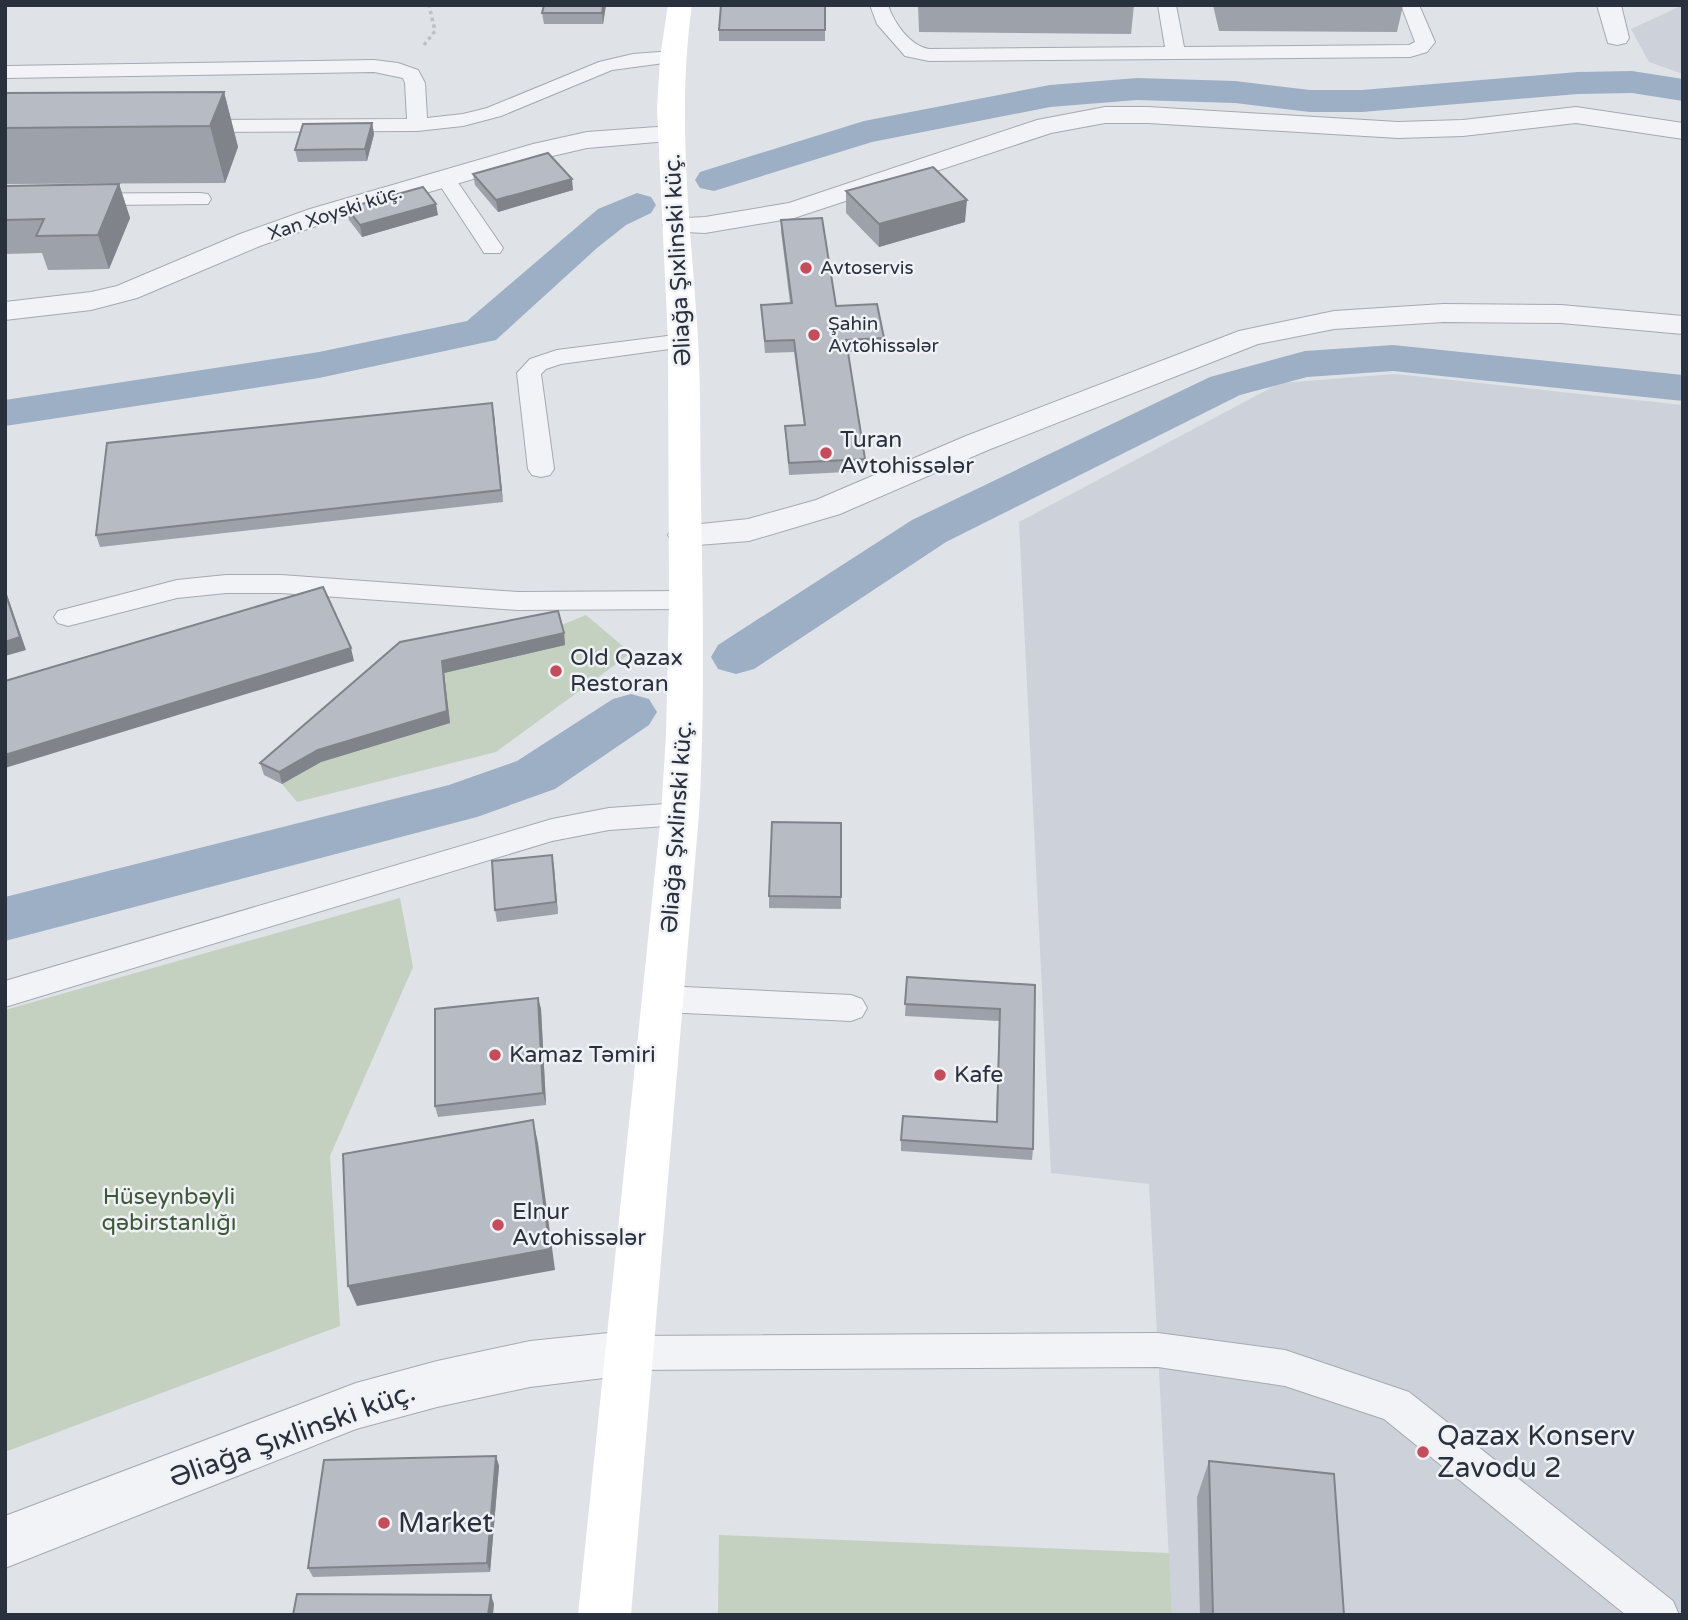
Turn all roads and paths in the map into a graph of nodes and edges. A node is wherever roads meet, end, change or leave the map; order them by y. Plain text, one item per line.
1 (680, 5) edge
2 (879, 5) edge
3 (1167, 5) edge
4 (1410, 5) edge
5 (1609, 5) edge
6 (1617, 38) dead end
7 (1176, 53) junction
8 (672, 57) junction
9 (6, 72) edge
10 (417, 125) junction
11 (170, 126) edge
12 (1683, 131) edge
13 (671, 134) junction
14 (445, 178) junction
15 (200, 199) dead end
16 (5, 200) edge
17 (677, 225) junction
18 (492, 247) dead end
19 (5, 311) edge
20 (1683, 325) edge
21 (683, 341) junction
22 (541, 469) dead end
23 (685, 536) junction
24 (686, 600) junction
25 (68, 618) dead end
26 (681, 814) junction
27 (5, 994) edge
28 (663, 999) junction
29 (851, 1008) dead end
30 (628, 1353) junction
31 (5, 1542) edge
32 (604, 1615) edge
33 (1659, 1615) edge

1 - 8 main road, Əliağa Şıxlinski küç.
2 - 7 lane
3 - 7 lane
4 - 7 lane
5 - 6 street
8 - 10 lane
8 - 13 main road, Əliağa Şıxlinski küç.
9 - 10 lane
10 - 11 lane
12 - 17 street
13 - 14 street, Xan Xoyski küç.
13 - 17 main road, Əliağa Şıxlinski küç.
14 - 18 lane
14 - 19 street, Xan Xoyski küç.
15 - 16 lane
17 - 21 main road, Əliağa Şıxlinski küç.
20 - 23 street
21 - 22 lane
21 - 23 main road, Əliağa Şıxlinski küç.
23 - 24 main road, Əliağa Şıxlinski küç.
24 - 25 lane
24 - 26 main road, Əliağa Şıxlinski küç.
26 - 27 lane
26 - 28 main road, Əliağa Şıxlinski küç.
28 - 29 lane
28 - 30 main road, Əliağa Şıxlinski küç.
30 - 31 street, Əliağa Şıxlinski küç.
30 - 32 main road, Əliağa Şıxlinski küç.
30 - 33 lane

